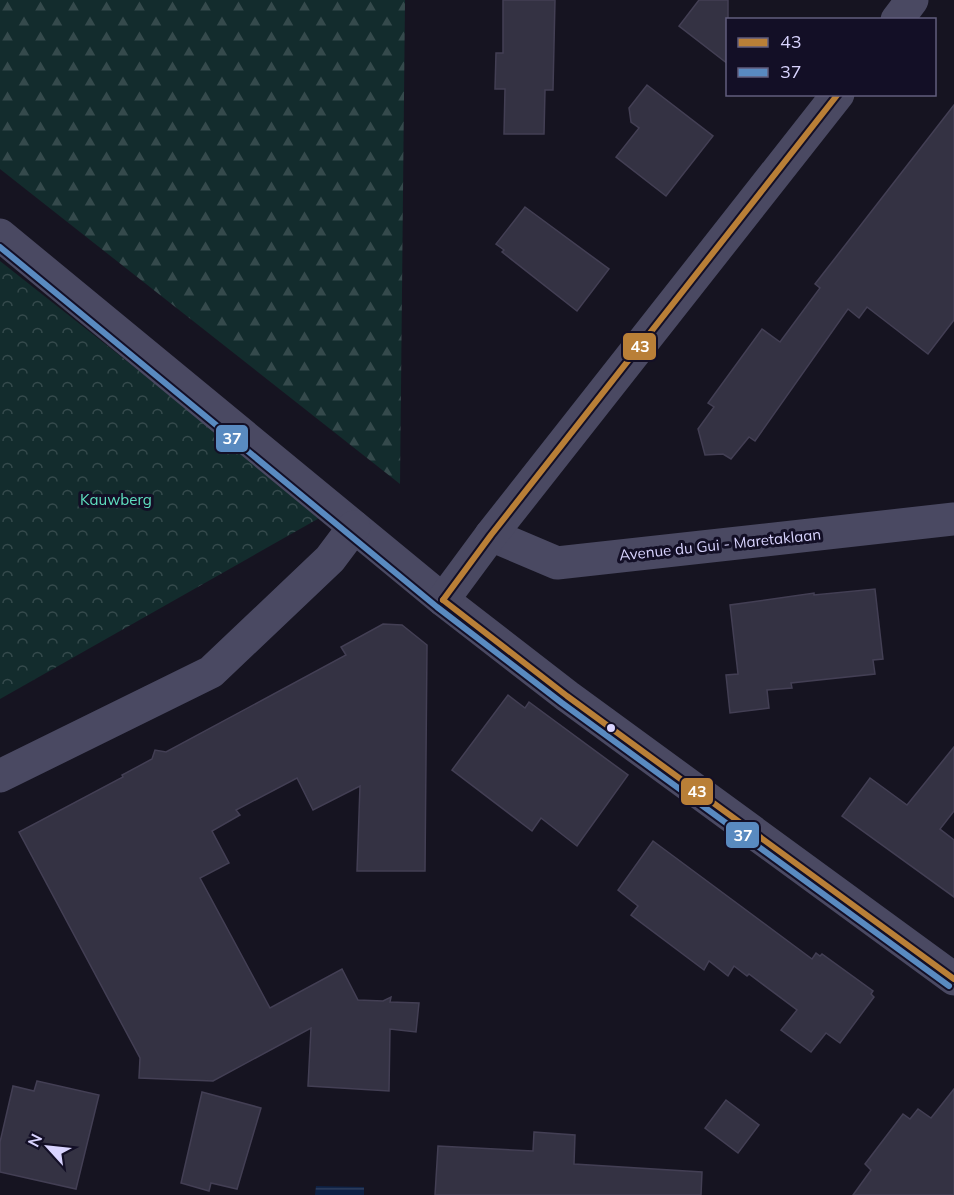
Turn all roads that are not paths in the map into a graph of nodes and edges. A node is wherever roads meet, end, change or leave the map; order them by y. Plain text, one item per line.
1 (912, 0) edge
2 (898, 18) edge
3 (836, 96) edge
4 (0, 235) edge
5 (954, 519) edge
6 (354, 527) junction
7 (491, 535) junction
8 (443, 600) junction
9 (0, 776) edge
10 (954, 980) edge

1 - 2 street
3 - 7 street
4 - 6 street
5 - 7 street, Avenue du Gui - Maretaklaan
6 - 8 street
6 - 9 street
7 - 8 street
8 - 10 street

